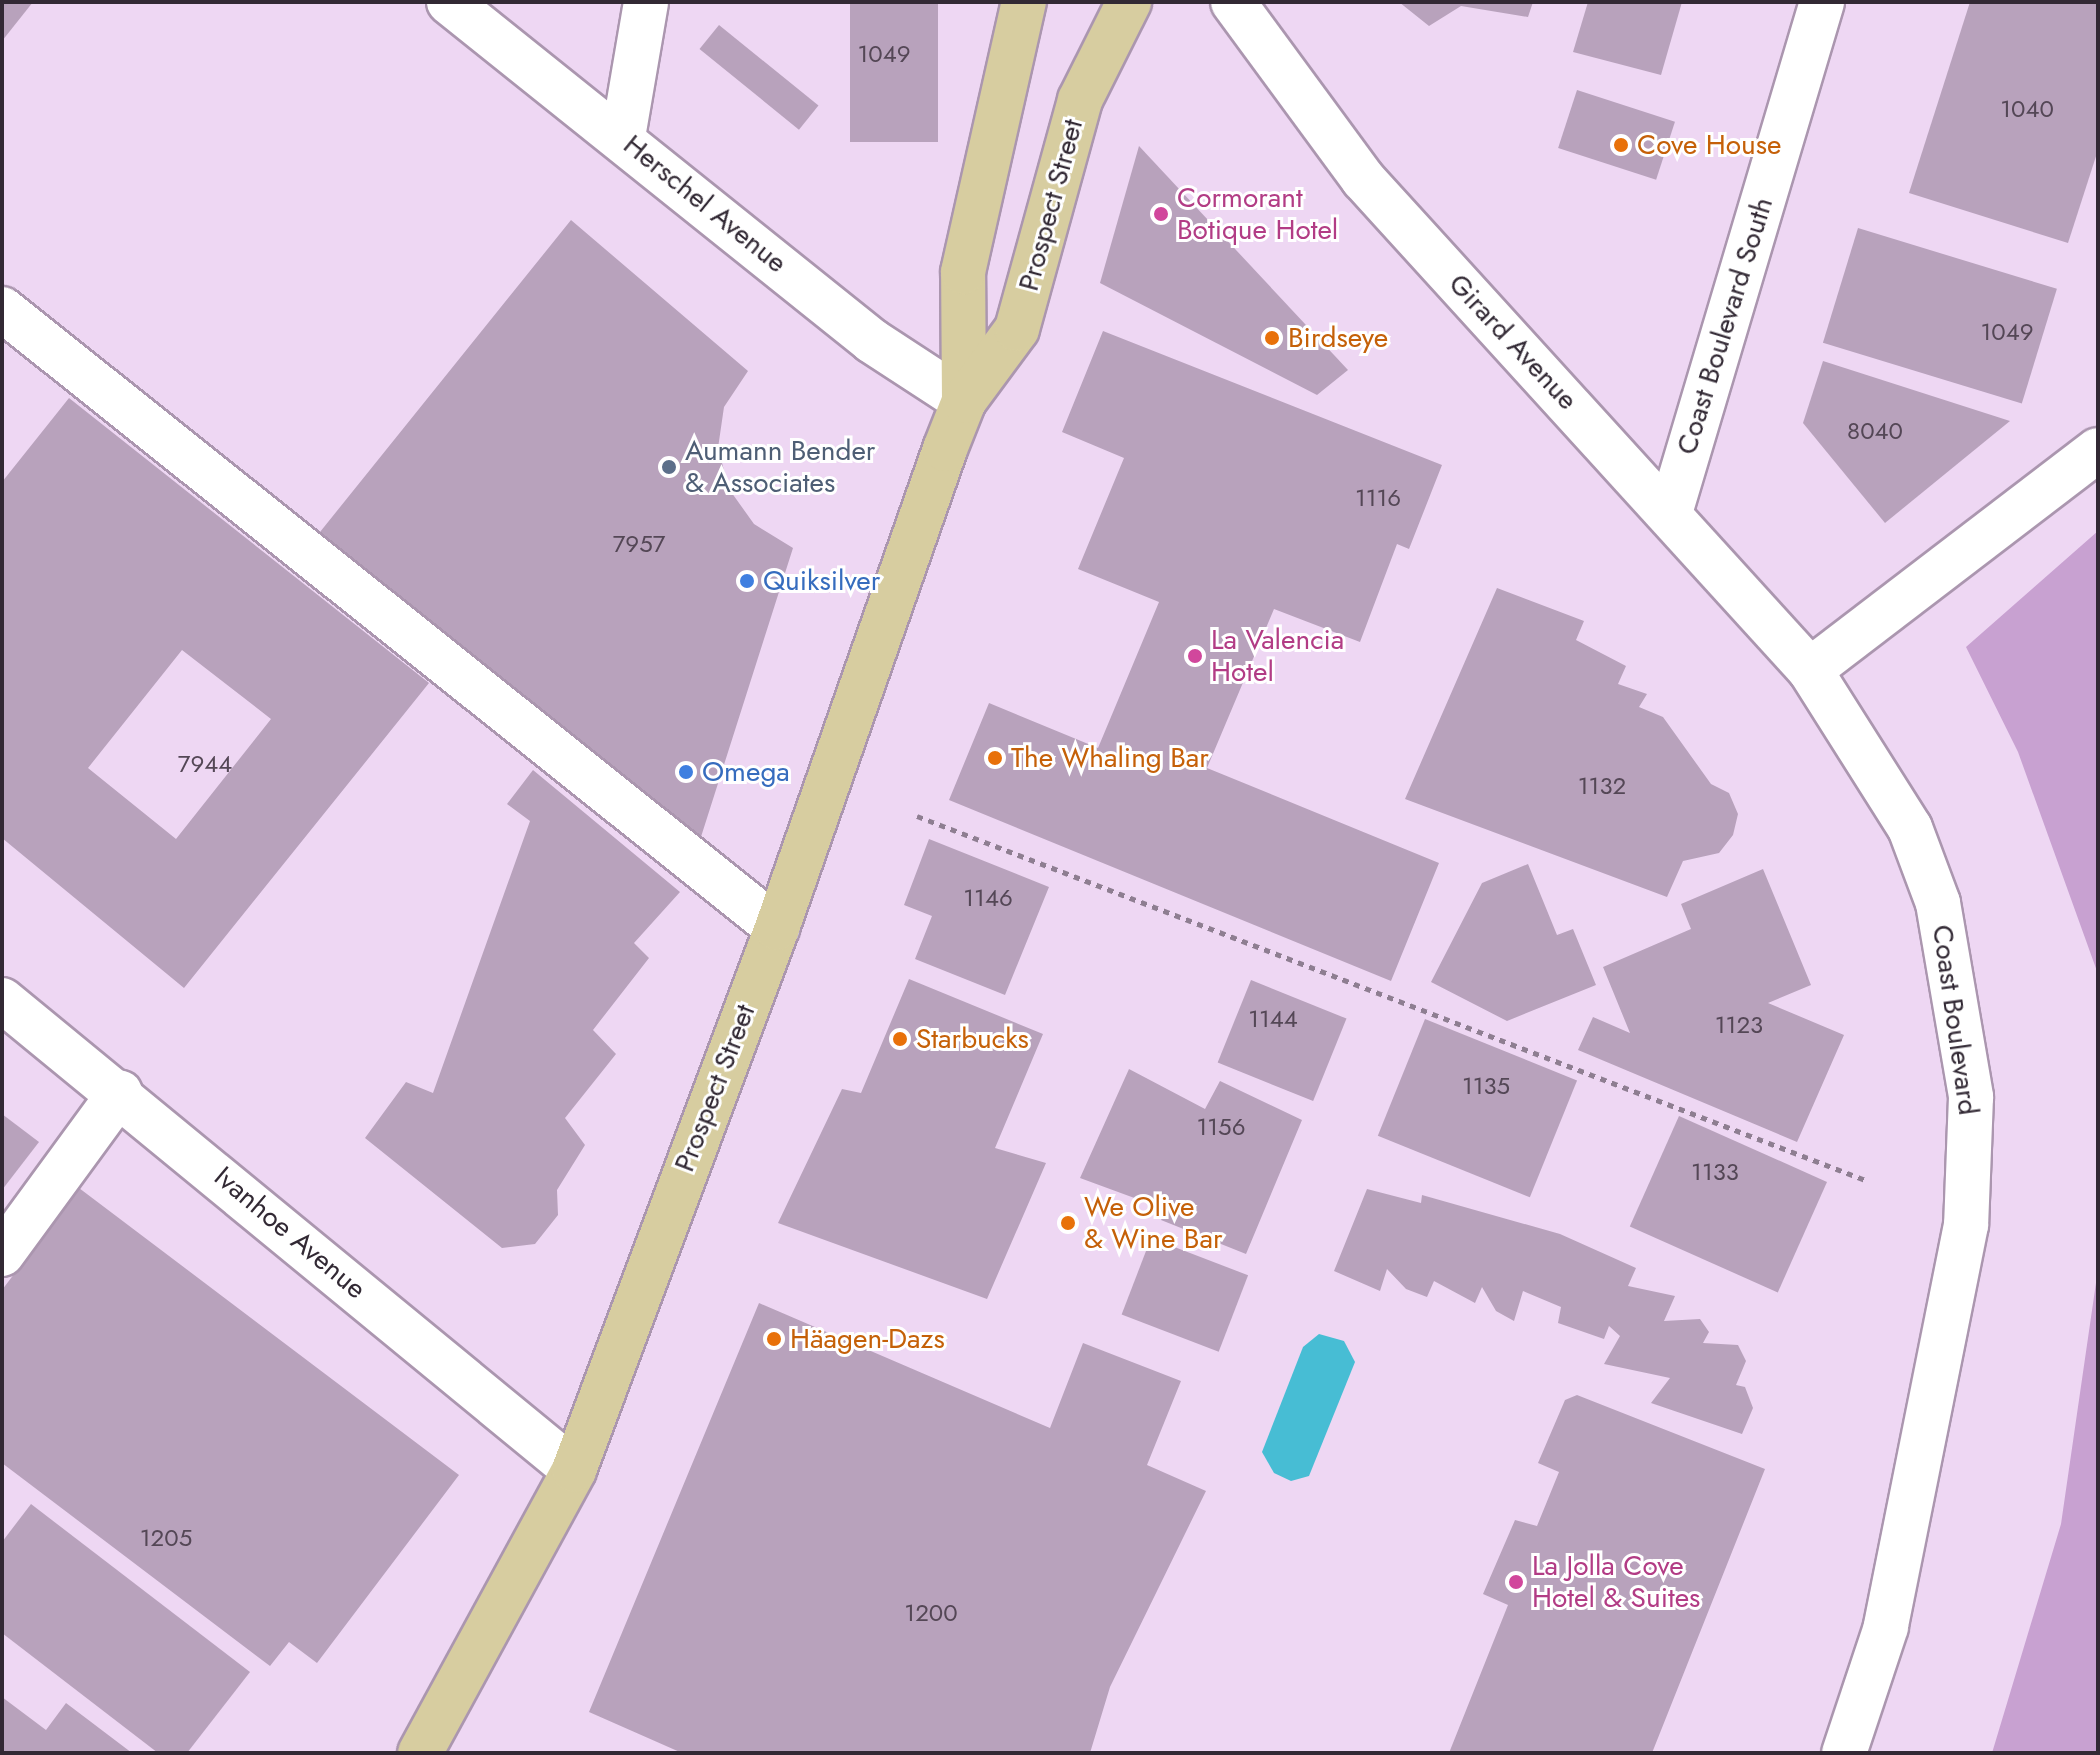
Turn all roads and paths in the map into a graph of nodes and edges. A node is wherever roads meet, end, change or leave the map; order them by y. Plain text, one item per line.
1 (449, 2) edge
2 (646, 2) edge
3 (1024, 2) edge
4 (1129, 2) edge
5 (1233, 2) edge
6 (1822, 2) edge
7 (623, 137) junction
8 (2, 309) edge
9 (964, 401) junction
10 (2098, 450) edge
11 (1670, 513) junction
12 (1810, 670) junction
13 (917, 816) dead end
14 (777, 928) junction
15 (2, 1000) edge
16 (120, 1093) junction
17 (1868, 1181) dead end
18 (2, 1254) edge
19 (574, 1470) junction
20 (420, 1753) edge
21 (1844, 1753) edge

1 - 7 street, Herschel Avenue
2 - 7 street
3 - 9 main road, Prospect Street
4 - 9 main road, Prospect Street
5 - 11 street, Girard Avenue
6 - 11 street, Coast Boulevard South
7 - 9 street, Herschel Avenue
8 - 14 street
9 - 14 main road, Prospect Street
10 - 12 street
11 - 12 street, Girard Avenue
12 - 21 street, Coast Boulevard
13 - 17 path
14 - 19 main road, Prospect Street
15 - 16 street, Ivanhoe Avenue
16 - 18 street
16 - 19 street, Ivanhoe Avenue
19 - 20 main road, Prospect Street

